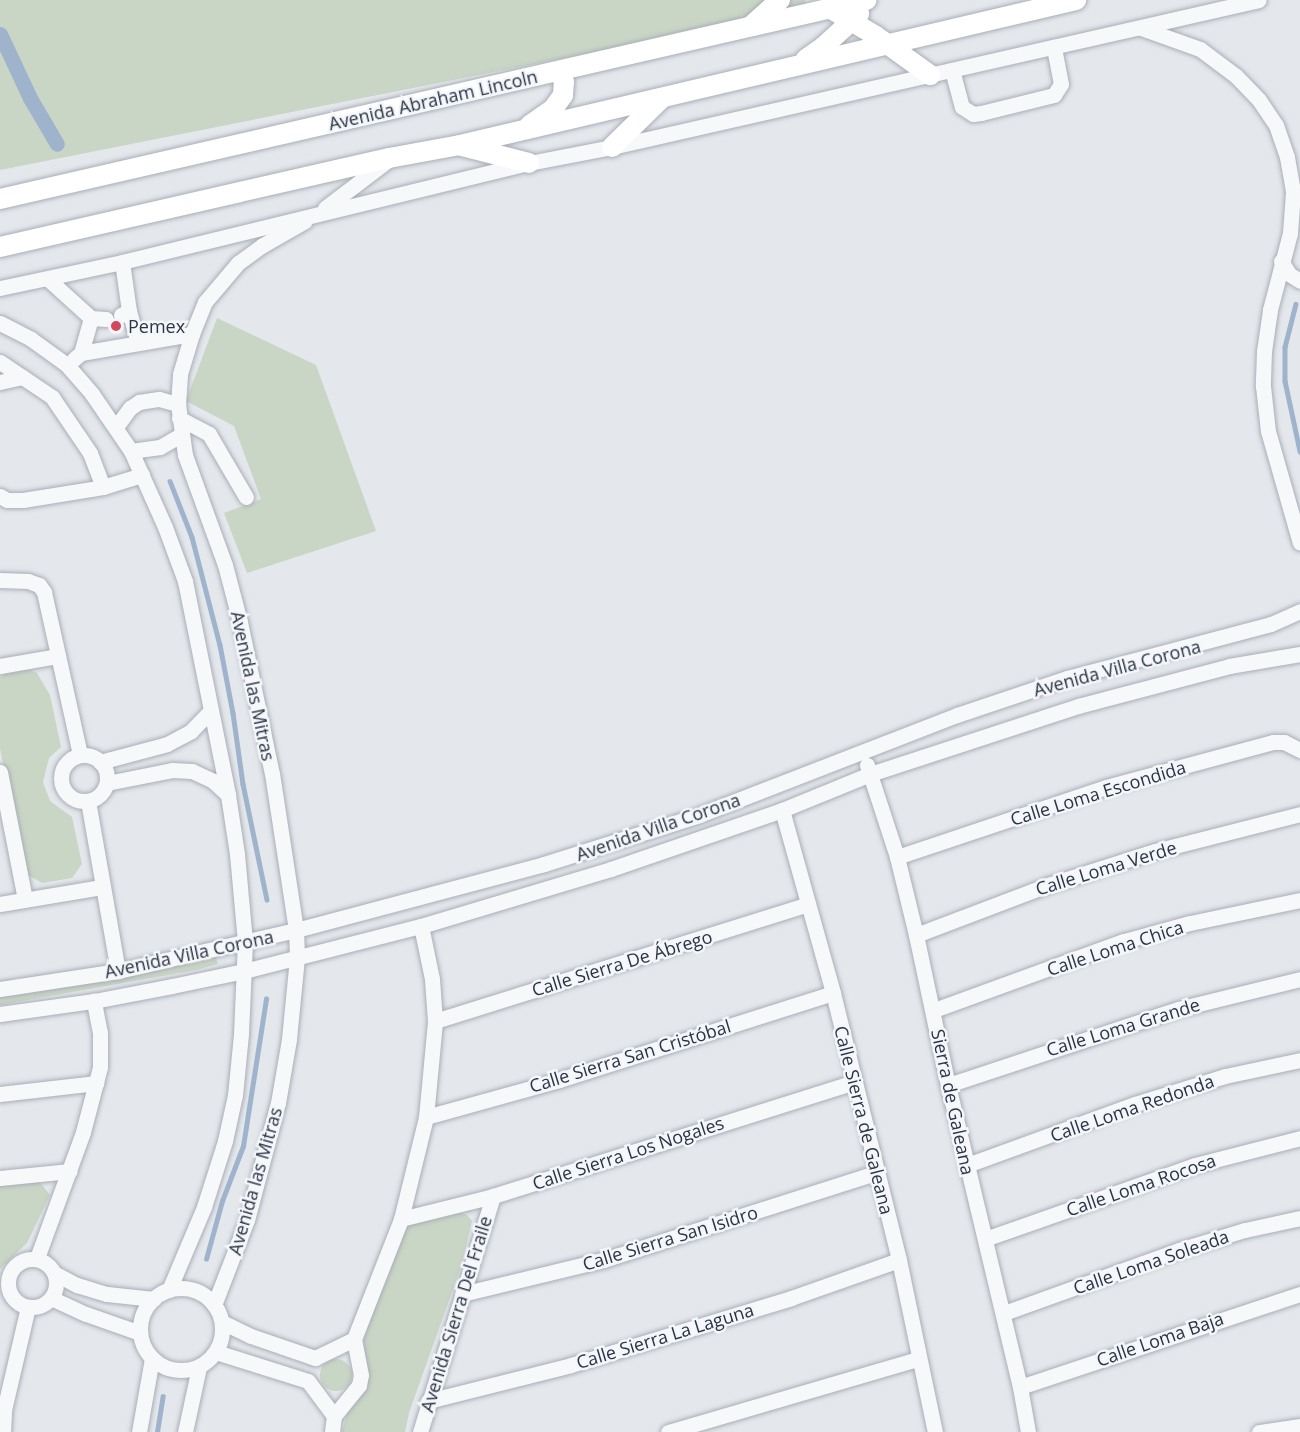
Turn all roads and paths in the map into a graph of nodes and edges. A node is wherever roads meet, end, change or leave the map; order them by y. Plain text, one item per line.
1 (780, 0) edge
2 (867, 0) edge
3 (1076, 0) edge
4 (1259, 0) edge
5 (829, 4) edge
6 (850, 22) junction
7 (1141, 27) junction
8 (747, 29) junction
9 (886, 43) junction
10 (1054, 47) junction
11 (797, 65) junction
12 (952, 70) junction
13 (559, 71) junction
14 (930, 75) junction
15 (661, 99) junction
16 (523, 130) junction
17 (460, 145) junction
18 (612, 147) junction
19 (389, 158) junction
20 (529, 163) junction
21 (0, 199) edge
22 (321, 211) junction
23 (1295, 233) edge
24 (0, 247) edge
25 (1281, 261) junction
26 (122, 262) junction
27 (48, 279) junction
28 (1300, 280) edge
29 (0, 288) edge
30 (0, 323) edge
31 (192, 334) junction
32 (138, 343) junction
33 (81, 353) junction
34 (0, 362) edge
35 (67, 365) junction
36 (22, 377) junction
37 (0, 382) edge
38 (178, 411) junction
39 (116, 427) junction
40 (181, 435) junction
41 (131, 451) junction
42 (142, 475) junction
43 (103, 487) junction
44 (0, 496) edge
45 (246, 497) dead end
46 (1300, 543) edge
47 (0, 580) edge
48 (1300, 611) edge
49 (1300, 654) edge
50 (58, 656) junction
51 (0, 666) edge
52 (210, 711) junction
53 (167, 744) junction
54 (1300, 750) edge
55 (863, 752) junction
56 (80, 755) junction
57 (100, 762) junction
58 (172, 770) junction
59 (0, 772) edge
60 (870, 774) junction
61 (107, 783) junction
62 (228, 795) junction
63 (88, 801) junction
64 (782, 810) junction
65 (1300, 814) edge
66 (6, 826) edge
67 (897, 857) junction
68 (102, 887) junction
69 (25, 900) junction
70 (1300, 900) edge
71 (0, 904) edge
72 (808, 904) junction
73 (421, 926) junction
74 (297, 930) junction
75 (916, 935) junction
76 (245, 942) junction
77 (297, 957) junction
78 (118, 971) junction
79 (244, 971) junction
80 (1300, 979) edge
81 (0, 990) edge
82 (833, 993) junction
83 (94, 1001) junction
84 (934, 1010) junction
85 (0, 1014) edge
86 (435, 1020) junction
87 (1300, 1060) edge
88 (854, 1082) junction
89 (96, 1083) junction
90 (948, 1085) junction
91 (0, 1094) edge
92 (426, 1117) junction
93 (1300, 1138) edge
94 (967, 1165) junction
95 (70, 1171) junction
96 (876, 1173) junction
97 (0, 1178) edge
98 (493, 1196) junction
99 (1300, 1218) edge
100 (401, 1219) junction
101 (985, 1239) junction
102 (37, 1258) junction
103 (899, 1260) junction
104 (56, 1274) junction
105 (78, 1285) junction
106 (169, 1290) junction
107 (462, 1294) junction
108 (1300, 1294) edge
109 (51, 1298) junction
110 (124, 1298) junction
111 (154, 1299) junction
112 (214, 1305) junction
113 (28, 1307) junction
114 (70, 1307) junction
115 (1004, 1312) junction
116 (113, 1322) junction
117 (222, 1322) junction
118 (140, 1333) junction
119 (251, 1336) junction
120 (354, 1338) junction
121 (216, 1352) junction
122 (152, 1358) junction
123 (315, 1358) junction
124 (918, 1359) junction
125 (244, 1361) junction
126 (199, 1367) junction
127 (308, 1381) junction
128 (1020, 1387) junction
129 (428, 1401) junction
130 (2, 1411) edge
131 (334, 1416) junction
132 (1300, 1426) edge
133 (3, 1432) edge
134 (139, 1432) edge
135 (186, 1432) edge
136 (332, 1432) edge
137 (420, 1432) edge
138 (668, 1432) edge
139 (935, 1432) edge
140 (1028, 1432) edge
141 (1258, 1432) edge

1 - 8 main road
2 - 5 main road, Avenida Abraham Lincoln
2 - 6 main road
3 - 9 main road
4 - 7 street
5 - 6 main road
5 - 8 main road, Avenida Abraham Lincoln
6 - 9 main road
6 - 11 main road
7 - 10 street
7 - 23 street
8 - 13 main road, Avenida Abraham Lincoln
9 - 11 main road
9 - 14 main road
10 - 12 street
10 - 12 street
11 - 15 main road
12 - 14 street
13 - 16 main road
13 - 21 main road, Avenida Abraham Lincoln
14 - 18 street
15 - 16 main road
15 - 18 main road
16 - 17 main road
17 - 19 main road
17 - 20 main road
18 - 20 street
19 - 22 street, Avenida las Mitras
19 - 24 main road
20 - 22 street
22 - 26 street
22 - 31 street, Avenida las Mitras
23 - 25 street
25 - 28 street
25 - 46 street
26 - 27 street
26 - 32 street
27 - 29 street
27 - 33 street
30 - 35 street
31 - 32 street
31 - 38 street, Avenida las Mitras
32 - 33 street
33 - 35 street
34 - 36 street
35 - 39 street
36 - 37 street
36 - 43 street
38 - 39 street
38 - 40 street, Avenida las Mitras
38 - 45 street
39 - 41 street
40 - 41 street
40 - 74 street, Avenida las Mitras
41 - 42 street
42 - 43 street
42 - 52 street
43 - 44 street
47 - 50 street
48 - 55 street, Avenida Villa Corona
49 - 60 street, Avenida Villa Corona
50 - 51 street
50 - 56 street
52 - 53 street
52 - 62 street
53 - 57 street
53 - 58 street
54 - 67 street, Calle Loma Escondida
55 - 60 street, Sierra de Galeana
55 - 74 street, Avenida Villa Corona
56 - 57 street
56 - 63 street
57 - 61 street
58 - 61 street
58 - 62 street
59 - 66 street
60 - 64 street, Avenida Villa Corona
60 - 67 street, Sierra de Galeana
61 - 63 street
62 - 76 street
63 - 68 street
64 - 72 street, Calle Sierra de Galeana
64 - 73 street, Avenida Villa Corona
65 - 75 street, Calle Loma Verde
66 - 69 street
67 - 75 street, Sierra de Galeana
68 - 69 street
68 - 78 street
69 - 71 street
70 - 84 street, Calle Loma Chica
72 - 82 street, Calle Sierra de Galeana
72 - 86 street, Calle Sierra De Ábrego
73 - 77 street, Avenida Villa Corona
73 - 86 street
74 - 76 street, Avenida Villa Corona
74 - 77 street, Avenida las Mitras
75 - 84 street, Sierra de Galeana
76 - 78 street, Avenida Villa Corona
76 - 79 street
77 - 79 street, Avenida Villa Corona
77 - 112 street, Avenida las Mitras
78 - 81 street, Avenida Villa Corona
79 - 83 street, Avenida Villa Corona
79 - 106 street
80 - 90 street, Calle Loma Grande
82 - 88 street, Calle Sierra de Galeana
82 - 92 street, Calle Sierra San Cristóbal
83 - 85 street, Avenida Villa Corona
83 - 89 street
84 - 90 street, Sierra de Galeana
86 - 92 street
87 - 94 street, Calle Loma Redonda
88 - 96 street, Calle Sierra de Galeana
88 - 98 street, Calle Sierra Los Nogales
89 - 91 street
89 - 95 street
90 - 94 street, Sierra de Galeana
92 - 100 street
93 - 101 street, Calle Loma Rocosa
94 - 101 street, Sierra de Galeana
95 - 97 street
95 - 102 street
96 - 103 street, Calle Sierra de Galeana
96 - 107 street, Calle Sierra San Isidro
98 - 100 street, Calle Sierra Los Nogales
98 - 107 street, Avenida Sierra Del Fraile
99 - 115 street, Calle Loma Soleada
100 - 120 street
101 - 115 street, Sierra de Galeana
102 - 104 street
102 - 113 street
103 - 124 street, Calle Sierra de Galeana
103 - 129 street, Calle Sierra La Laguna
104 - 105 street
104 - 109 street
105 - 110 street
105 - 114 street
106 - 111 street
106 - 112 street
107 - 129 street, Avenida Sierra Del Fraile
108 - 128 street, Calle Loma Baja
109 - 113 street
109 - 114 street
110 - 111 street
110 - 116 street
111 - 118 street
112 - 117 street
113 - 130 street
114 - 116 street
115 - 128 street, Sierra de Galeana
116 - 118 street
117 - 119 street
117 - 121 street
118 - 122 street
119 - 123 street
119 - 125 street
120 - 123 street
120 - 131 street
121 - 125 street
121 - 126 street
122 - 126 street
122 - 134 street
123 - 127 street
124 - 138 street
124 - 139 street, Calle Sierra de Galeana
125 - 127 street
126 - 135 street
127 - 131 street
128 - 140 street, Sierra de Galeana
129 - 137 street, Avenida Sierra Del Fraile
130 - 133 street
131 - 136 street
132 - 141 street

